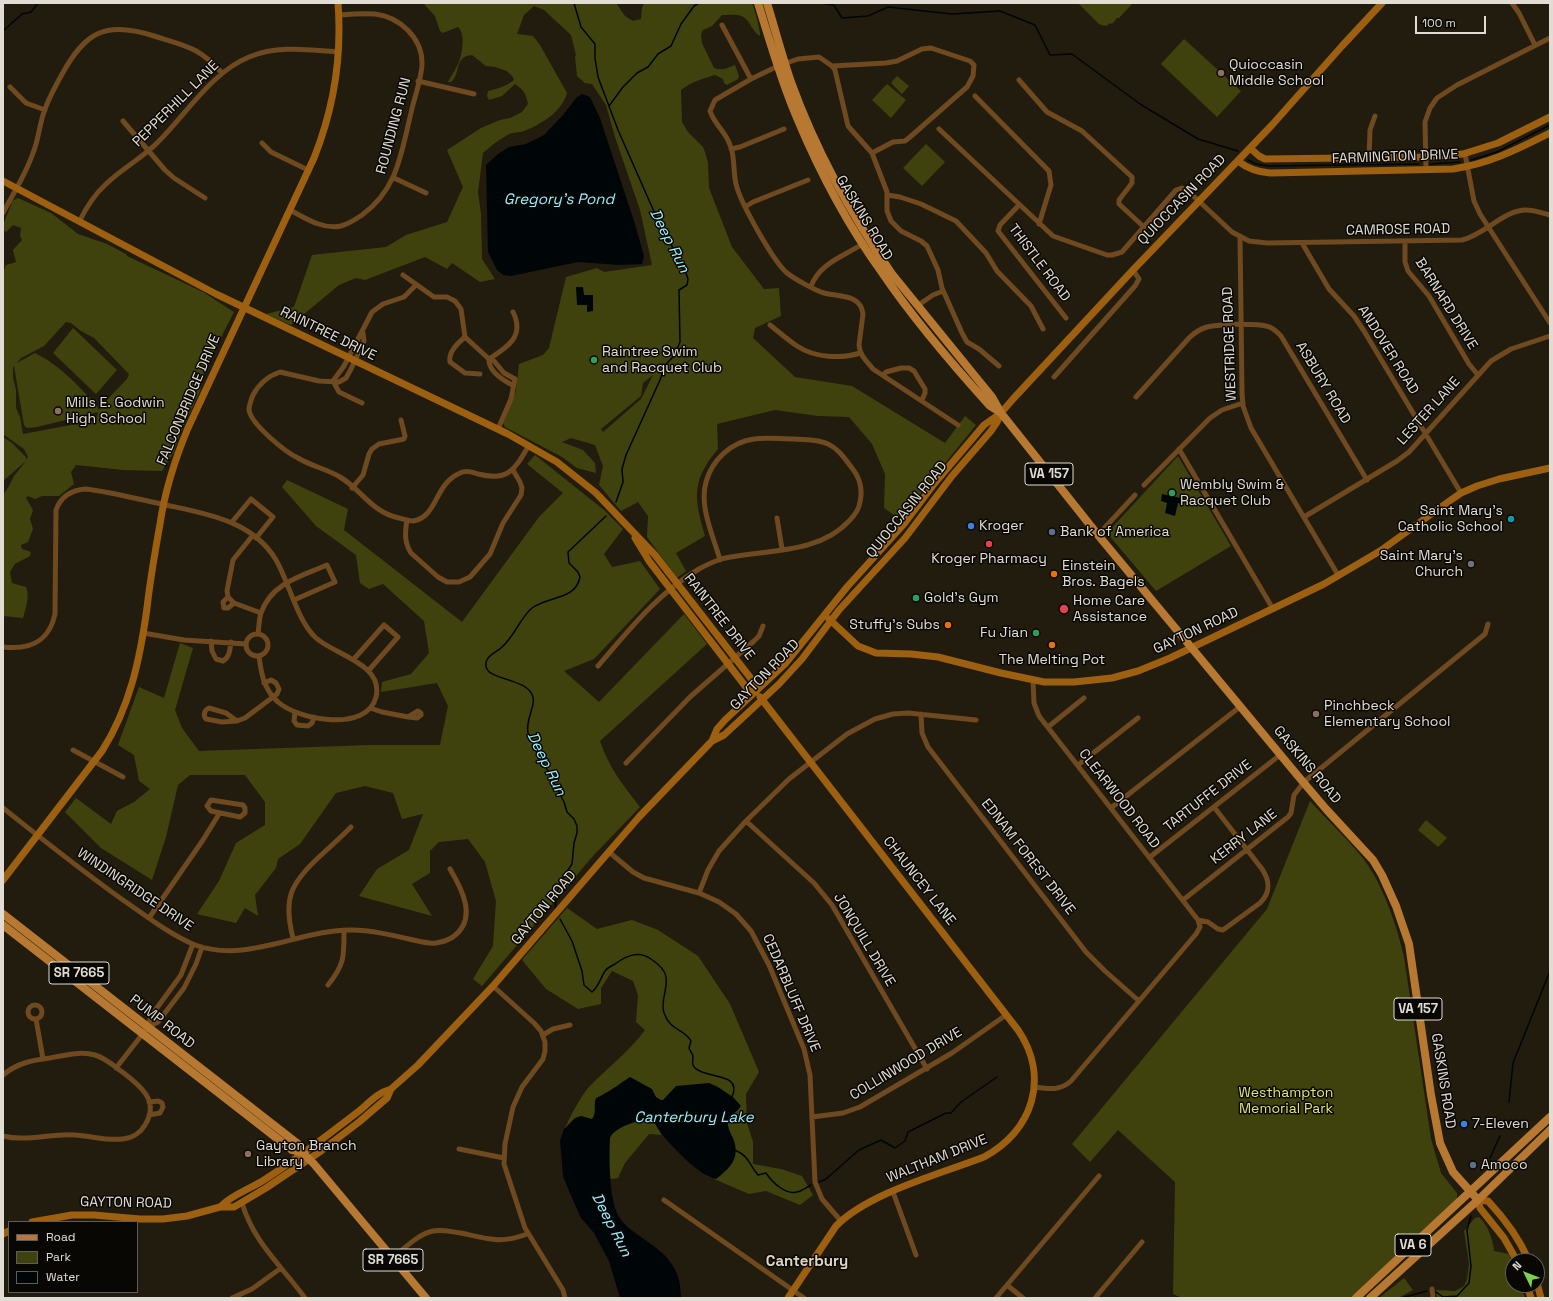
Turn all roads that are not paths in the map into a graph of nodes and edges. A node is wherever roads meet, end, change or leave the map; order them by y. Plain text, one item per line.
1 (338, 3) edge
2 (758, 3) edge
3 (767, 3) edge
4 (1382, 3) edge
5 (1512, 3) edge
6 (339, 15) junction
7 (722, 25) dead end
8 (1550, 38) edge
9 (1535, 45) junction
10 (339, 52) junction
11 (781, 65) junction
12 (832, 66) junction
13 (222, 73) junction
14 (751, 79) junction
15 (1019, 80) dead end
16 (418, 81) junction
17 (10, 87) dead end
18 (474, 94) dead end
19 (975, 96) dead end
20 (45, 110) junction
21 (1375, 116) dead end
22 (1550, 117) edge
23 (123, 121) dead end
24 (784, 129) dead end
25 (939, 129) dead end
26 (1550, 133) edge
27 (262, 143) dead end
28 (1250, 148) junction
29 (731, 149) junction
30 (148, 151) junction
31 (872, 153) junction
32 (1465, 154) junction
33 (1425, 157) junction
34 (1369, 158) junction
35 (1238, 161) junction
36 (1468, 167) junction
37 (308, 170) junction
38 (1426, 170) junction
39 (394, 178) junction
40 (808, 180) dead end
41 (3, 181) edge
42 (16, 188) junction
43 (426, 193) dead end
44 (887, 195) junction
45 (205, 198) dead end
46 (1198, 202) junction
47 (1020, 206) junction
48 (745, 207) junction
49 (290, 210) junction
50 (3, 213) edge
51 (1550, 215) edge
52 (79, 222) junction
53 (1039, 224) junction
54 (1144, 227) junction
55 (1488, 228) junction
56 (1240, 236) junction
57 (866, 242) junction
58 (1405, 242) junction
59 (1302, 243) junction
60 (1133, 270) junction
61 (403, 276) dead end
62 (416, 285) junction
63 (811, 286) junction
64 (943, 292) junction
65 (917, 306) junction
66 (244, 308) junction
67 (513, 312) dead end
68 (1066, 318) dead end
69 (1550, 324) edge
70 (770, 325) dead end
71 (1241, 325) junction
72 (1043, 329) dead end
73 (1550, 336) edge
74 (465, 337) junction
75 (860, 352) junction
76 (489, 359) junction
77 (352, 360) junction
78 (998, 366) dead end
79 (480, 374) dead end
80 (883, 375) junction
81 (1478, 375) junction
82 (1054, 377) dead end
83 (333, 381) junction
84 (514, 386) junction
85 (1136, 397) dead end
86 (922, 400) junction
87 (362, 403) dead end
88 (1243, 403) junction
89 (1001, 413) junction
90 (401, 420) dead end
91 (958, 425) dead end
92 (498, 429) junction
93 (1425, 434) junction
94 (529, 445) junction
95 (1179, 449) junction
96 (1550, 468) edge
97 (513, 470) junction
98 (1367, 480) junction
99 (1144, 484) dead end
100 (352, 488) junction
101 (1461, 493) junction
102 (1135, 495) dead end
103 (163, 505) junction
104 (1304, 517) junction
105 (777, 518) dead end
106 (407, 520) junction
107 (232, 522) junction
108 (628, 527) junction
109 (1098, 535) junction
110 (254, 536) junction
111 (782, 549) junction
112 (720, 560) junction
113 (1338, 576) junction
114 (286, 582) junction
115 (678, 584) junction
116 (671, 590) junction
117 (228, 597) junction
118 (294, 600) junction
119 (234, 603) junction
120 (1273, 608) junction
121 (261, 613) junction
122 (824, 615) junction
123 (831, 621) junction
124 (1488, 624) dead end
125 (763, 626) dead end
126 (143, 633) junction
127 (258, 634) junction
128 (211, 641) junction
129 (231, 642) junction
130 (246, 644) junction
131 (3, 647) edge
132 (1191, 647) junction
133 (259, 656) junction
134 (734, 658) junction
135 (353, 660) junction
136 (728, 663) junction
137 (598, 666) dead end
138 (369, 670) junction
139 (1033, 681) junction
140 (264, 683) junction
141 (756, 692) junction
142 (274, 697) junction
143 (1084, 698) dead end
144 (762, 700) junction
145 (1241, 706) junction
146 (370, 708) junction
147 (295, 712) junction
148 (922, 714) junction
149 (314, 717) junction
150 (408, 717) dead end
151 (1138, 718) dead end
152 (976, 720) dead end
153 (237, 721) junction
154 (1048, 727) junction
155 (712, 741) junction
156 (73, 750) dead end
157 (1280, 755) junction
158 (94, 762) junction
159 (810, 762) junction
160 (626, 763) dead end
161 (1078, 765) junction
162 (122, 777) dead end
163 (1304, 782) junction
164 (1214, 807) junction
165 (3, 808) edge
166 (1111, 808) junction
167 (219, 814) junction
168 (746, 821) junction
169 (351, 827) dead end
170 (38, 835) junction
171 (1247, 850) junction
172 (608, 852) junction
173 (1150, 857) junction
174 (450, 869) dead end
175 (3, 880) edge
176 (699, 893) junction
177 (1183, 900) junction
178 (3, 914) edge
179 (149, 918) junction
180 (1198, 920) junction
181 (3, 925) edge
182 (344, 930) junction
183 (293, 938) junction
184 (194, 944) junction
185 (202, 947) junction
186 (328, 986) dead end
187 (493, 986) junction
188 (1139, 1001) junction
189 (1006, 1015) junction
190 (36, 1019) dead end
191 (570, 1025) dead end
192 (146, 1030) junction
193 (543, 1035) junction
194 (43, 1059) junction
195 (116, 1068) junction
196 (927, 1069) junction
197 (3, 1075) edge
198 (1034, 1087) junction
199 (149, 1102) junction
200 (149, 1115) junction
201 (812, 1117) junction
202 (1550, 1117) edge
203 (1550, 1130) edge
204 (3, 1136) edge
205 (459, 1148) dead end
206 (306, 1156) junction
207 (504, 1158) junction
208 (1099, 1176) dead end
209 (1471, 1191) junction
210 (893, 1192) junction
211 (664, 1200) dead end
212 (1478, 1200) junction
213 (242, 1202) junction
214 (220, 1208) junction
215 (38, 1221) edge
216 (841, 1222) junction
217 (527, 1234) junction
218 (1142, 1242) dead end
219 (1512, 1253) edge
220 (1525, 1253) edge
221 (916, 1255) dead end
222 (392, 1258) junction
223 (281, 1268) junction
224 (1007, 1285) junction
225 (1432, 1289) dead end
226 (792, 1290) junction
227 (232, 1298) edge
228 (305, 1298) edge
229 (426, 1298) edge
230 (565, 1298) edge
231 (788, 1298) edge
232 (804, 1298) edge
233 (996, 1298) edge
234 (1023, 1298) edge
235 (1095, 1298) edge
236 (1356, 1298) edge
237 (1370, 1298) edge
238 (1433, 1298) edge

1 - 6 street, FALCONBRIDGE DRIVE
2 - 11 main road, GASKINS ROAD
3 - 11 main road, GASKINS ROAD
4 - 28 street, QUIOCCASIN ROAD
5 - 9 street
6 - 10 street, FALCONBRIDGE DRIVE
6 - 16 street, ROUNDING RUN
7 - 14 street
8 - 9 street
9 - 33 street
10 - 13 street, PEPPERHILL LANE
10 - 37 street, FALCONBRIDGE DRIVE
11 - 12 street
11 - 14 street
11 - 57 main road, GASKINS ROAD
12 - 31 street
12 - 31 street
13 - 20 street
13 - 30 street, PEPPERHILL LANE
14 - 29 street
15 - 54 street
16 - 18 street
16 - 39 street, ROUNDING RUN
17 - 20 street
19 - 53 street
20 - 42 street
21 - 34 street
22 - 32 street, FARMINGTON DRIVE
23 - 30 street
24 - 29 street
25 - 47 street
26 - 36 street, FARMINGTON DRIVE
27 - 37 street
28 - 34 street, FARMINGTON DRIVE
28 - 35 street, QUIOCCASIN ROAD
29 - 48 street
30 - 45 street
30 - 52 street, PEPPERHILL LANE
31 - 44 street
32 - 33 street, FARMINGTON DRIVE
32 - 36 street
33 - 34 street, FARMINGTON DRIVE
33 - 38 street
35 - 38 street, FARMINGTON DRIVE
35 - 46 street, QUIOCCASIN ROAD
36 - 38 street, FARMINGTON DRIVE
36 - 55 street
37 - 49 street, FALCONBRIDGE DRIVE
39 - 43 street
39 - 49 street, ROUNDING RUN
40 - 48 street
41 - 42 street, RAINTREE DRIVE
42 - 50 street
42 - 52 street, RAINTREE DRIVE
44 - 64 street
44 - 72 street
46 - 54 street
46 - 56 street
46 - 60 street, QUIOCCASIN ROAD
47 - 53 street
47 - 68 street, THISTLE ROAD
48 - 63 street
49 - 66 street, FALCONBRIDGE DRIVE
51 - 55 street, CAMROSE ROAD
52 - 66 street, RAINTREE DRIVE
53 - 54 street
55 - 58 street, CAMROSE ROAD
55 - 69 street
56 - 59 street, CAMROSE ROAD
56 - 71 street, WESTRIDGE ROAD
57 - 63 street
57 - 65 main road, GASKINS ROAD
57 - 89 main road, GASKINS ROAD
58 - 59 street, CAMROSE ROAD
58 - 81 street, BARNARD DRIVE
59 - 93 street, ANDOVER ROAD
60 - 82 street
60 - 89 street, QUIOCCASIN ROAD
61 - 62 street
62 - 74 street
62 - 77 street
63 - 75 street
64 - 65 street
64 - 78 street
65 - 89 main road, GASKINS ROAD
66 - 77 street, RAINTREE DRIVE
66 - 103 street, FALCONBRIDGE DRIVE
67 - 76 street
70 - 75 street
71 - 85 street, ASBURY ROAD
71 - 88 street, WESTRIDGE ROAD
71 - 98 street, ASBURY ROAD
73 - 81 street, LESTER LANE
74 - 76 street
74 - 79 street
75 - 80 street
76 - 84 street
76 - 84 street
77 - 83 street
77 - 92 street, RAINTREE DRIVE
80 - 86 street
80 - 86 street
81 - 93 street, LESTER LANE
83 - 87 street
83 - 100 street
84 - 92 street
86 - 91 street
88 - 95 street
88 - 104 street, WESTRIDGE ROAD
89 - 109 main road, GASKINS ROAD / VA 157
89 - 122 street, QUIOCCASIN ROAD
89 - 123 street, QUIOCCASIN ROAD
90 - 100 street
92 - 94 street, RAINTREE DRIVE
93 - 98 street, LESTER LANE
93 - 101 street, ANDOVER ROAD
94 - 97 street
94 - 108 street, RAINTREE DRIVE
95 - 99 street
95 - 120 street
96 - 101 street, GAYTON ROAD
97 - 106 street
97 - 106 street
98 - 104 street, LESTER LANE
100 - 106 street
101 - 113 street, GAYTON ROAD
102 - 109 street
103 - 107 street
103 - 126 street, FALCONBRIDGE DRIVE
103 - 131 street
104 - 113 street, WESTRIDGE ROAD
105 - 111 street
107 - 110 street
107 - 110 street
108 - 115 street, RAINTREE DRIVE
108 - 116 street, RAINTREE DRIVE
109 - 132 main road, GASKINS ROAD / VA 157
110 - 114 street
110 - 117 street
111 - 112 street
111 - 112 street
112 - 115 street
113 - 120 street, GAYTON ROAD
114 - 118 street
114 - 118 street
114 - 121 street
115 - 116 street
115 - 134 street, RAINTREE DRIVE
116 - 136 street, RAINTREE DRIVE
116 - 137 street
117 - 119 street
117 - 119 street
118 - 135 street
119 - 121 street
120 - 132 street, GAYTON ROAD
121 - 127 street
122 - 123 street, GAYTON ROAD
122 - 141 street, GAYTON ROAD
123 - 139 street, GAYTON ROAD
123 - 144 street, GAYTON ROAD
124 - 163 street, KERRY LANE
125 - 134 street
126 - 128 street
126 - 158 street, FALCONBRIDGE DRIVE
127 - 130 street
127 - 133 street
128 - 129 street
128 - 129 street
129 - 130 street
130 - 133 street
132 - 139 street, GAYTON ROAD
132 - 145 main road, GASKINS ROAD / VA 157
133 - 140 street
134 - 136 street
134 - 141 street, RAINTREE DRIVE
135 - 138 street
135 - 138 street
136 - 141 street, RAINTREE DRIVE
136 - 160 street
138 - 146 street
139 - 154 street, CLEARWOOD ROAD
140 - 142 street
140 - 142 street
141 - 144 street, CHAUNCEY LANE
141 - 155 street, GAYTON ROAD
142 - 147 street
142 - 153 street
143 - 154 street
144 - 155 street, GAYTON ROAD
144 - 159 street, CHAUNCEY LANE
145 - 157 main road, GASKINS ROAD / VA 157
145 - 166 street
146 - 149 street
146 - 150 street
147 - 149 street
147 - 149 street
148 - 152 street
148 - 159 street
148 - 188 street, EDNAM FOREST DRIVE
151 - 161 street
153 - 153 street
154 - 161 street, CLEARWOOD ROAD
155 - 172 street, GAYTON ROAD
156 - 158 street
157 - 163 main road, GASKINS ROAD / VA 157
157 - 164 street, TARTUFFE DRIVE
158 - 162 street
158 - 170 street, FALCONBRIDGE DRIVE
159 - 168 street
159 - 189 street, CHAUNCEY LANE
161 - 166 street, CLEARWOOD ROAD
163 - 171 street, KERRY LANE
163 - 209 main road, GASKINS ROAD / VA 157
164 - 171 street
164 - 173 street, TARTUFFE DRIVE
165 - 170 street, WINDINGRIDGE DRIVE
166 - 173 street, CLEARWOOD ROAD
167 - 167 street
167 - 179 street
168 - 176 street
168 - 196 street, JONQUILL DRIVE
169 - 183 street
170 - 175 street, FALCONBRIDGE DRIVE
170 - 179 street, WINDINGRIDGE DRIVE
171 - 177 street, KERRY LANE
171 - 180 street
172 - 176 street, CEDARBLUFF DRIVE
172 - 187 street, GAYTON ROAD
173 - 177 street, CLEARWOOD ROAD
174 - 182 street, WINDINGRIDGE DRIVE
176 - 201 street, CEDARBLUFF DRIVE
177 - 180 street, CLEARWOOD ROAD
178 - 192 main road, PUMP ROAD / SR 7665
179 - 184 street, WINDINGRIDGE DRIVE
180 - 188 street, CLEARWOOD ROAD
181 - 192 main road, PUMP ROAD / SR 7665
182 - 183 street, WINDINGRIDGE DRIVE
182 - 186 street
183 - 185 street, WINDINGRIDGE DRIVE
184 - 185 street, WINDINGRIDGE DRIVE
184 - 192 street
185 - 192 street
187 - 193 street
187 - 206 street, GAYTON ROAD
188 - 198 street
189 - 196 street, COLLINWOOD DRIVE
189 - 198 street, CHAUNCEY LANE
190 - 194 street
191 - 193 street
192 - 195 street
192 - 206 main road, PUMP ROAD / SR 7665
193 - 207 street
194 - 195 street
194 - 197 street
195 - 199 street
196 - 201 street, COLLINWOOD DRIVE
198 - 210 street, WALTHAM DRIVE
199 - 200 street
199 - 200 street
200 - 204 street
201 - 216 street, CEDARBLUFF DRIVE
202 - 209 main road, VA 6
203 - 212 main road, VA 6
205 - 207 street
206 - 213 street, GAYTON ROAD
206 - 214 street, GAYTON ROAD
206 - 222 main road, PUMP ROAD / SR 7665
207 - 217 street
208 - 224 street
209 - 212 main road, VA 157
209 - 236 main road, VA 6
210 - 216 street, WALTHAM DRIVE
210 - 221 street
211 - 226 street
212 - 219 street
212 - 220 street
212 - 237 main road, VA 6
213 - 214 street, GAYTON ROAD
213 - 223 street
214 - 215 street, GAYTON ROAD
216 - 226 street, WALTHAM DRIVE
217 - 222 street
217 - 230 street
218 - 235 street
222 - 229 main road, PUMP ROAD / SR 7665
223 - 227 street
223 - 228 street
224 - 233 street
224 - 234 street
225 - 238 street
226 - 231 street, WALTHAM DRIVE
226 - 232 street

